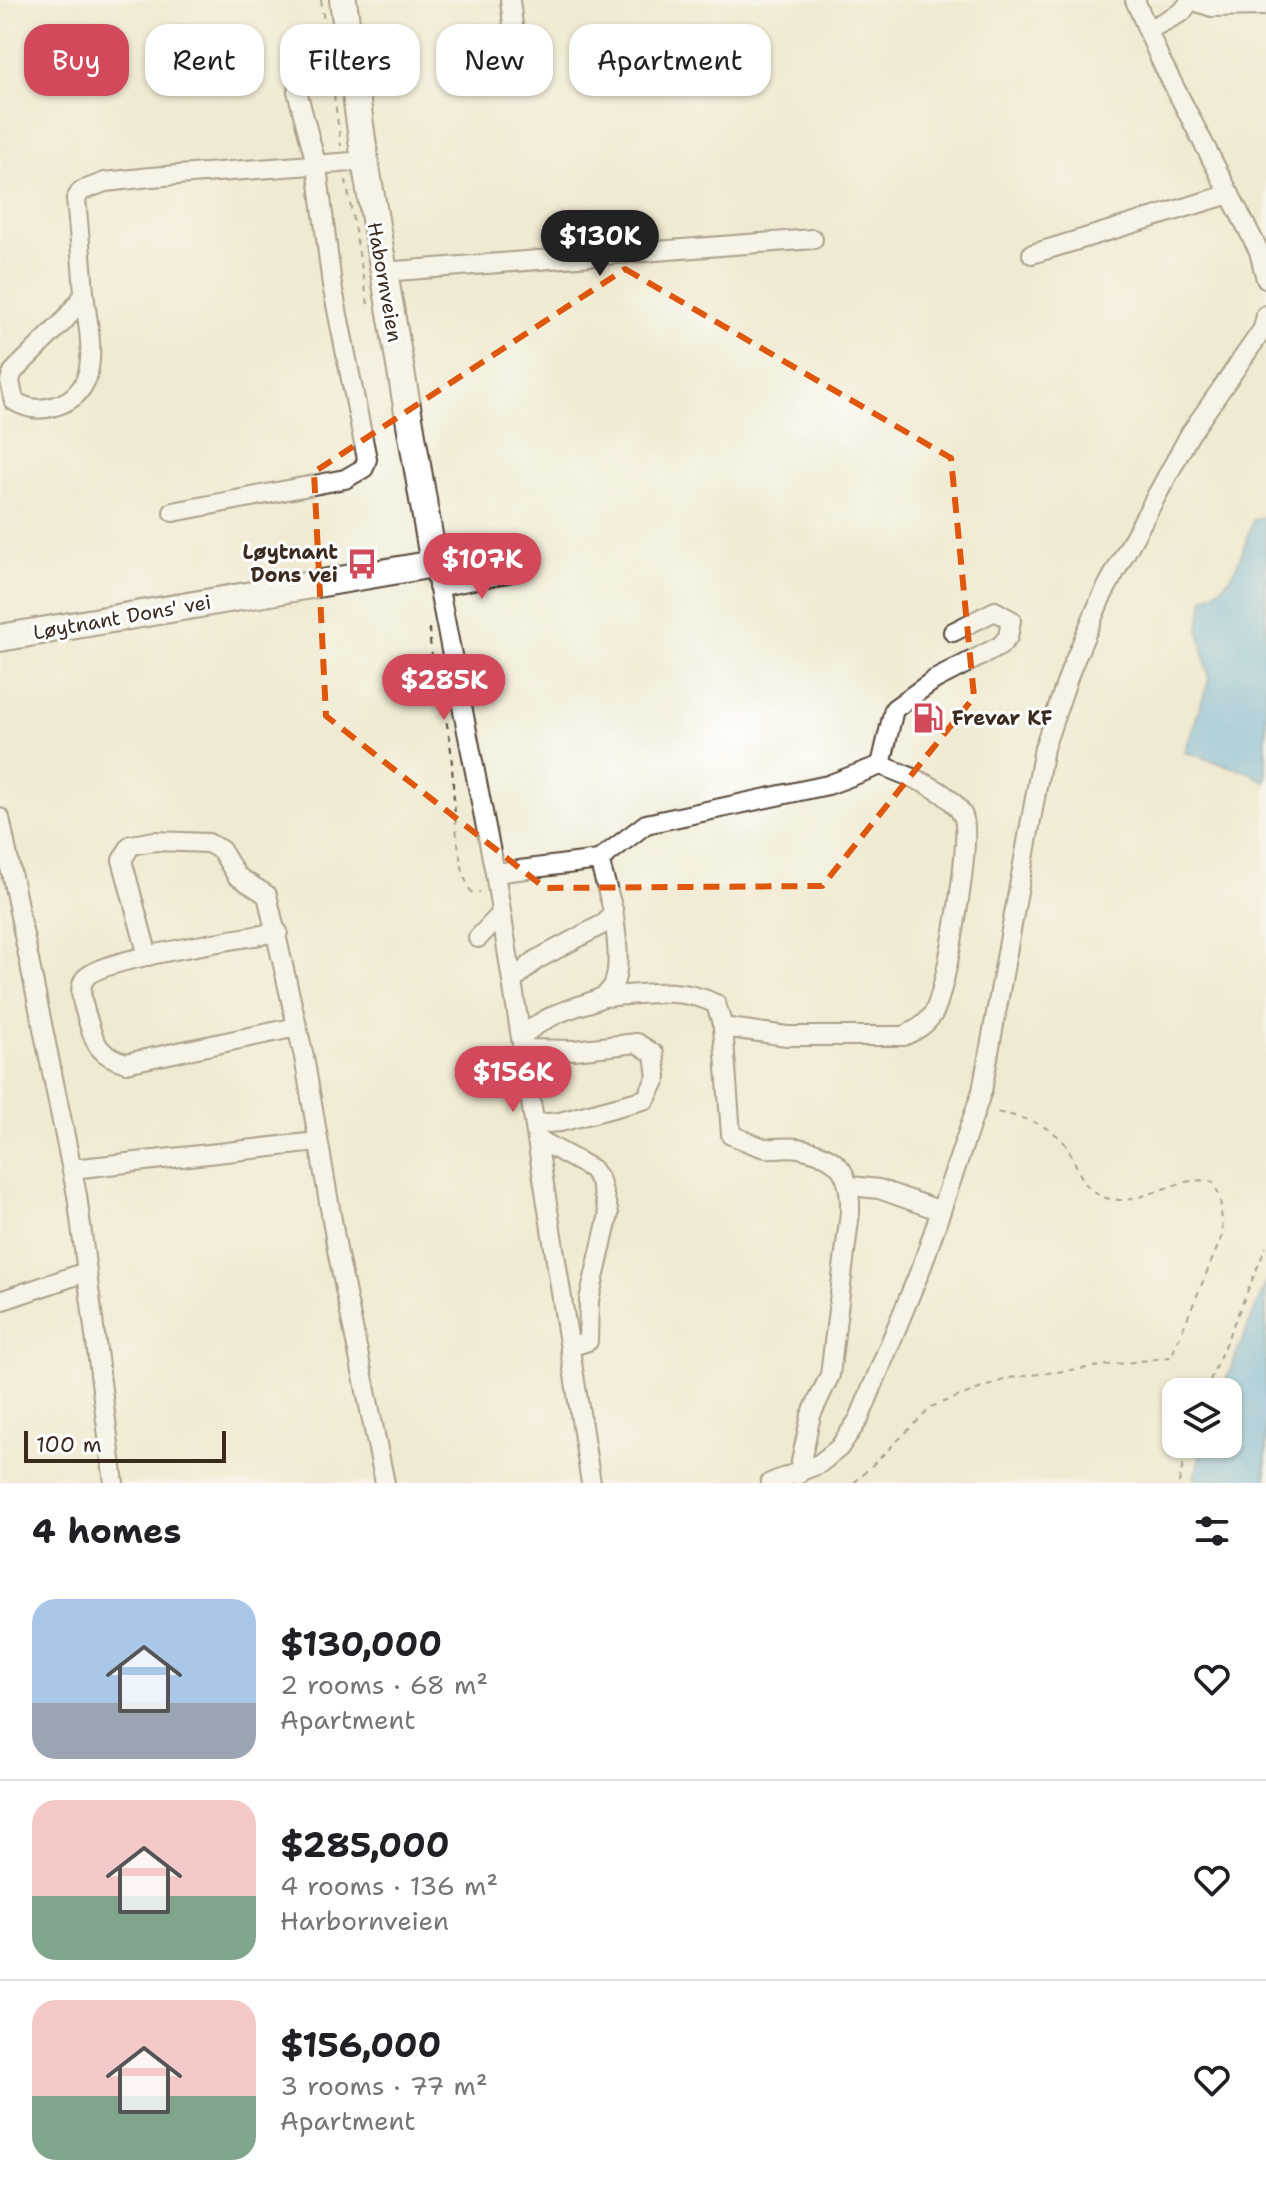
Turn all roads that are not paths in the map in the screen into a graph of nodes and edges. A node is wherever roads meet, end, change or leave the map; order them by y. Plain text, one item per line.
1 (343, 0) edge
2 (510, 0) edge
3 (1135, 0) edge
4 (1191, 0) edge
5 (1266, 6) edge
6 (513, 24) edge
7 (1148, 30) junction
8 (298, 96) edge
9 (365, 161) junction
10 (317, 167) junction
11 (1230, 194) junction
12 (813, 239) dead end
13 (1032, 254) dead end
14 (383, 272) junction
15 (1266, 279) edge
16 (84, 295) junction
17 (1266, 315) edge
18 (173, 512) dead end
19 (518, 571) dead end
20 (436, 575) junction
21 (953, 632) dead end
22 (0, 638) edge
23 (881, 765) junction
24 (0, 818) edge
25 (599, 860) junction
26 (496, 881) junction
27 (613, 910) junction
28 (501, 914) junction
29 (278, 932) junction
30 (478, 938) dead end
31 (148, 956) junction
32 (512, 981) junction
33 (605, 997) junction
34 (297, 1027) junction
35 (723, 1027) junction
36 (523, 1042) junction
37 (537, 1131) junction
38 (317, 1142) junction
39 (72, 1169) junction
40 (851, 1186) junction
41 (941, 1211) junction
42 (86, 1272) junction
43 (0, 1301) edge
44 (570, 1347) junction
45 (798, 1475) junction
46 (114, 1483) edge
47 (385, 1483) edge
48 (591, 1483) edge
49 (770, 1483) edge

1 - 9 highway, Habornveien
2 - 6 street
3 - 7 street
4 - 5 street
4 - 7 street
7 - 11 street
8 - 10 street
9 - 10 street
9 - 14 highway, Habornveien
10 - 16 street
10 - 18 street
11 - 13 street
11 - 15 street
12 - 14 street
14 - 20 highway, Habornveien
16 - 16 street
17 - 41 street
19 - 20 street
20 - 22 highway, Løytnant Dons' vei
20 - 26 street
21 - 23 street
23 - 25 street
23 - 35 street
24 - 39 street
25 - 26 street
25 - 27 street
26 - 28 street
27 - 32 street
27 - 33 street
28 - 30 street
28 - 32 street
29 - 31 street
29 - 31 street
29 - 34 street
31 - 34 street
32 - 36 street
33 - 35 street
33 - 36 street
34 - 38 street
35 - 40 street
36 - 37 street
36 - 37 street
37 - 44 street
37 - 44 street
38 - 39 street
38 - 47 street
39 - 42 street
40 - 41 street
40 - 45 street
41 - 45 street
42 - 43 street
42 - 46 street
44 - 48 street
45 - 49 street

